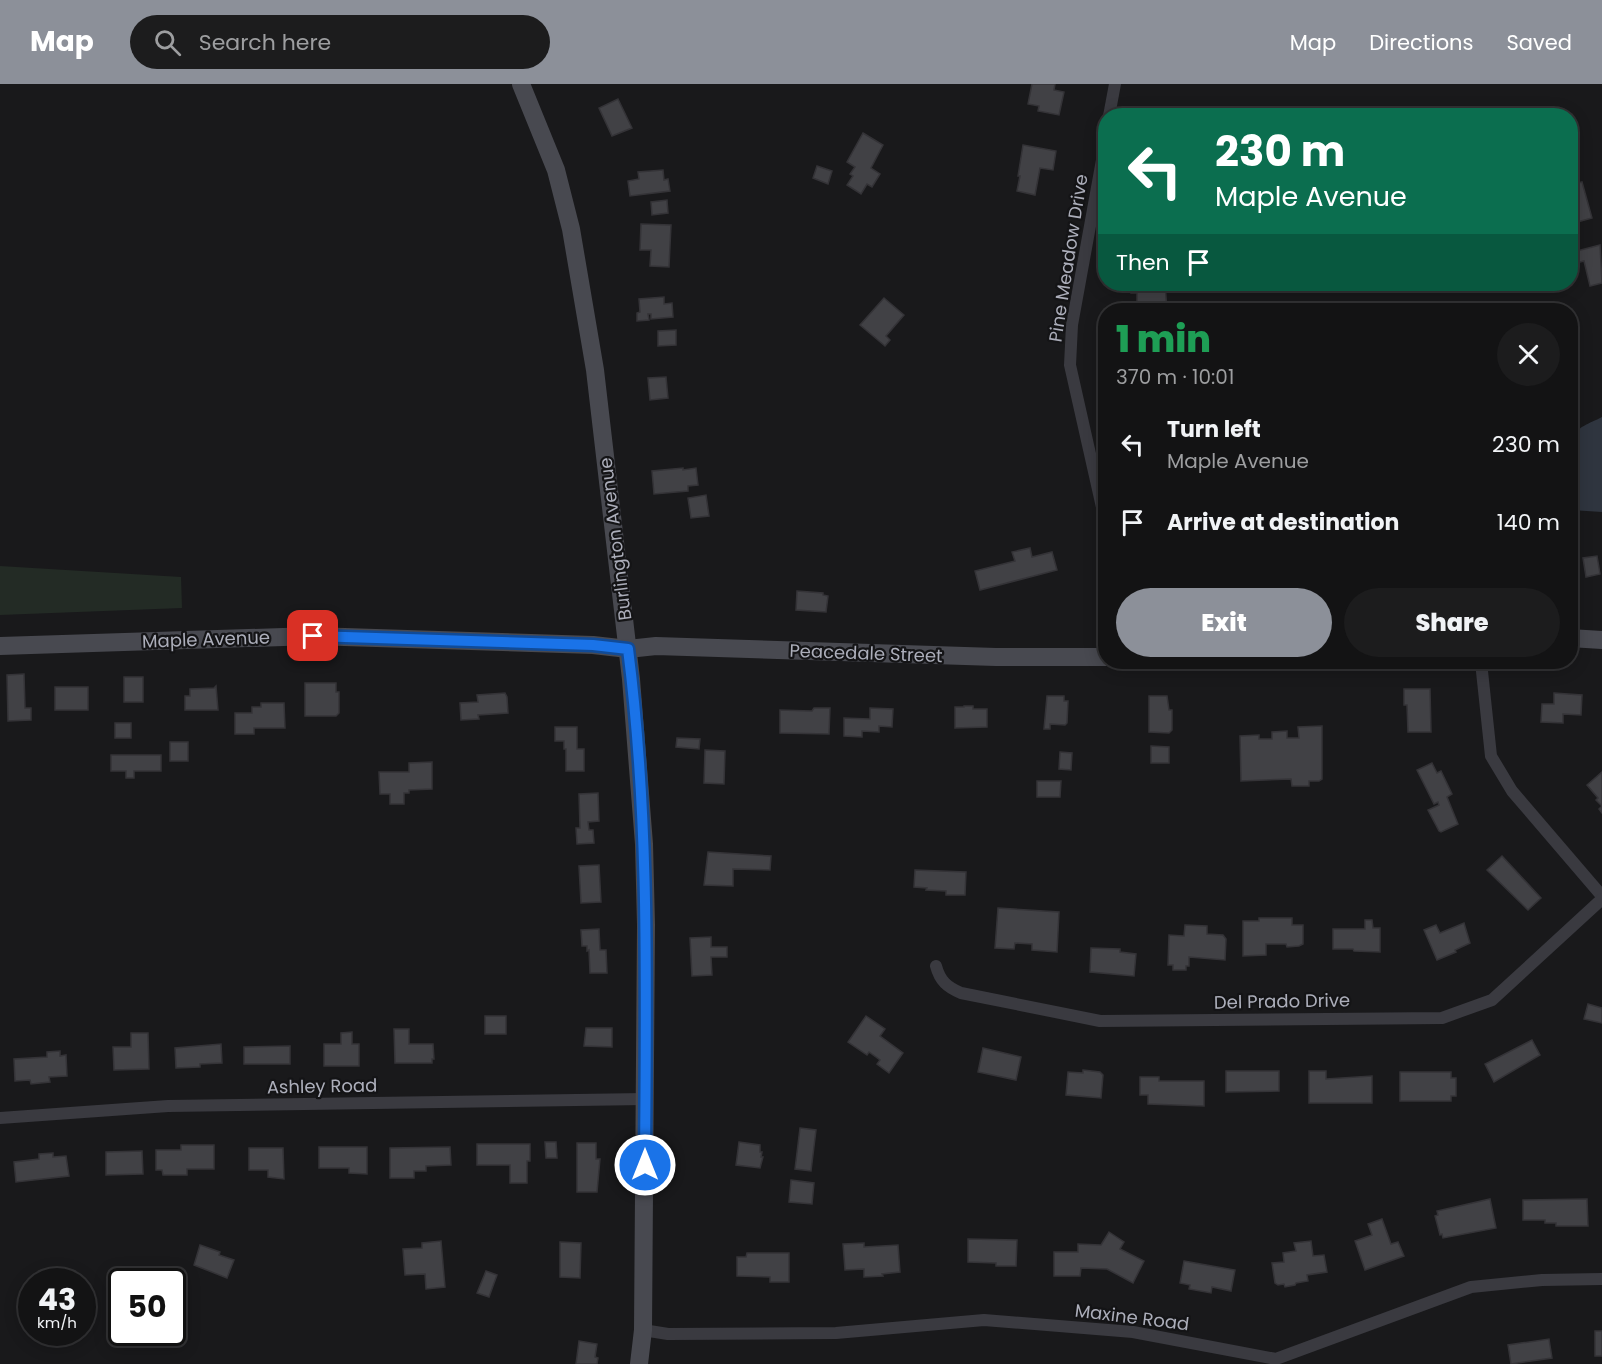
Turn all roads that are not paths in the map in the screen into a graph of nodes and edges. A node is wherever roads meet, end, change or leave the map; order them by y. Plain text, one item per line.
1 (521, 84) edge
2 (1115, 84) edge
3 (1110, 108) edge
4 (1098, 182) edge
5 (1098, 489) edge
6 (1578, 638) edge
7 (1602, 640) edge
8 (0, 646) edge
9 (628, 649) junction
10 (1098, 657) edge
11 (1482, 669) edge
12 (1602, 897) edge
13 (936, 966) dead end
14 (645, 1099) junction
15 (0, 1118) edge
16 (1602, 1279) edge
17 (643, 1330) junction
18 (1280, 1361) edge
19 (639, 1364) edge

1 - 9 main road, Burlington Avenue
2 - 3 street
4 - 5 street, Pine Meadow Drive
6 - 7 main road
8 - 9 main road, Maple Avenue
9 - 10 main road, Peacedale Street
9 - 14 main road, Burlington Avenue
11 - 12 street
12 - 13 street, Del Prado Drive
14 - 15 street, Ashley Road
14 - 17 main road, Burlington Avenue
16 - 18 street, Maxine Road
17 - 18 street, Maxine Road
17 - 19 main road, Burlington Avenue

